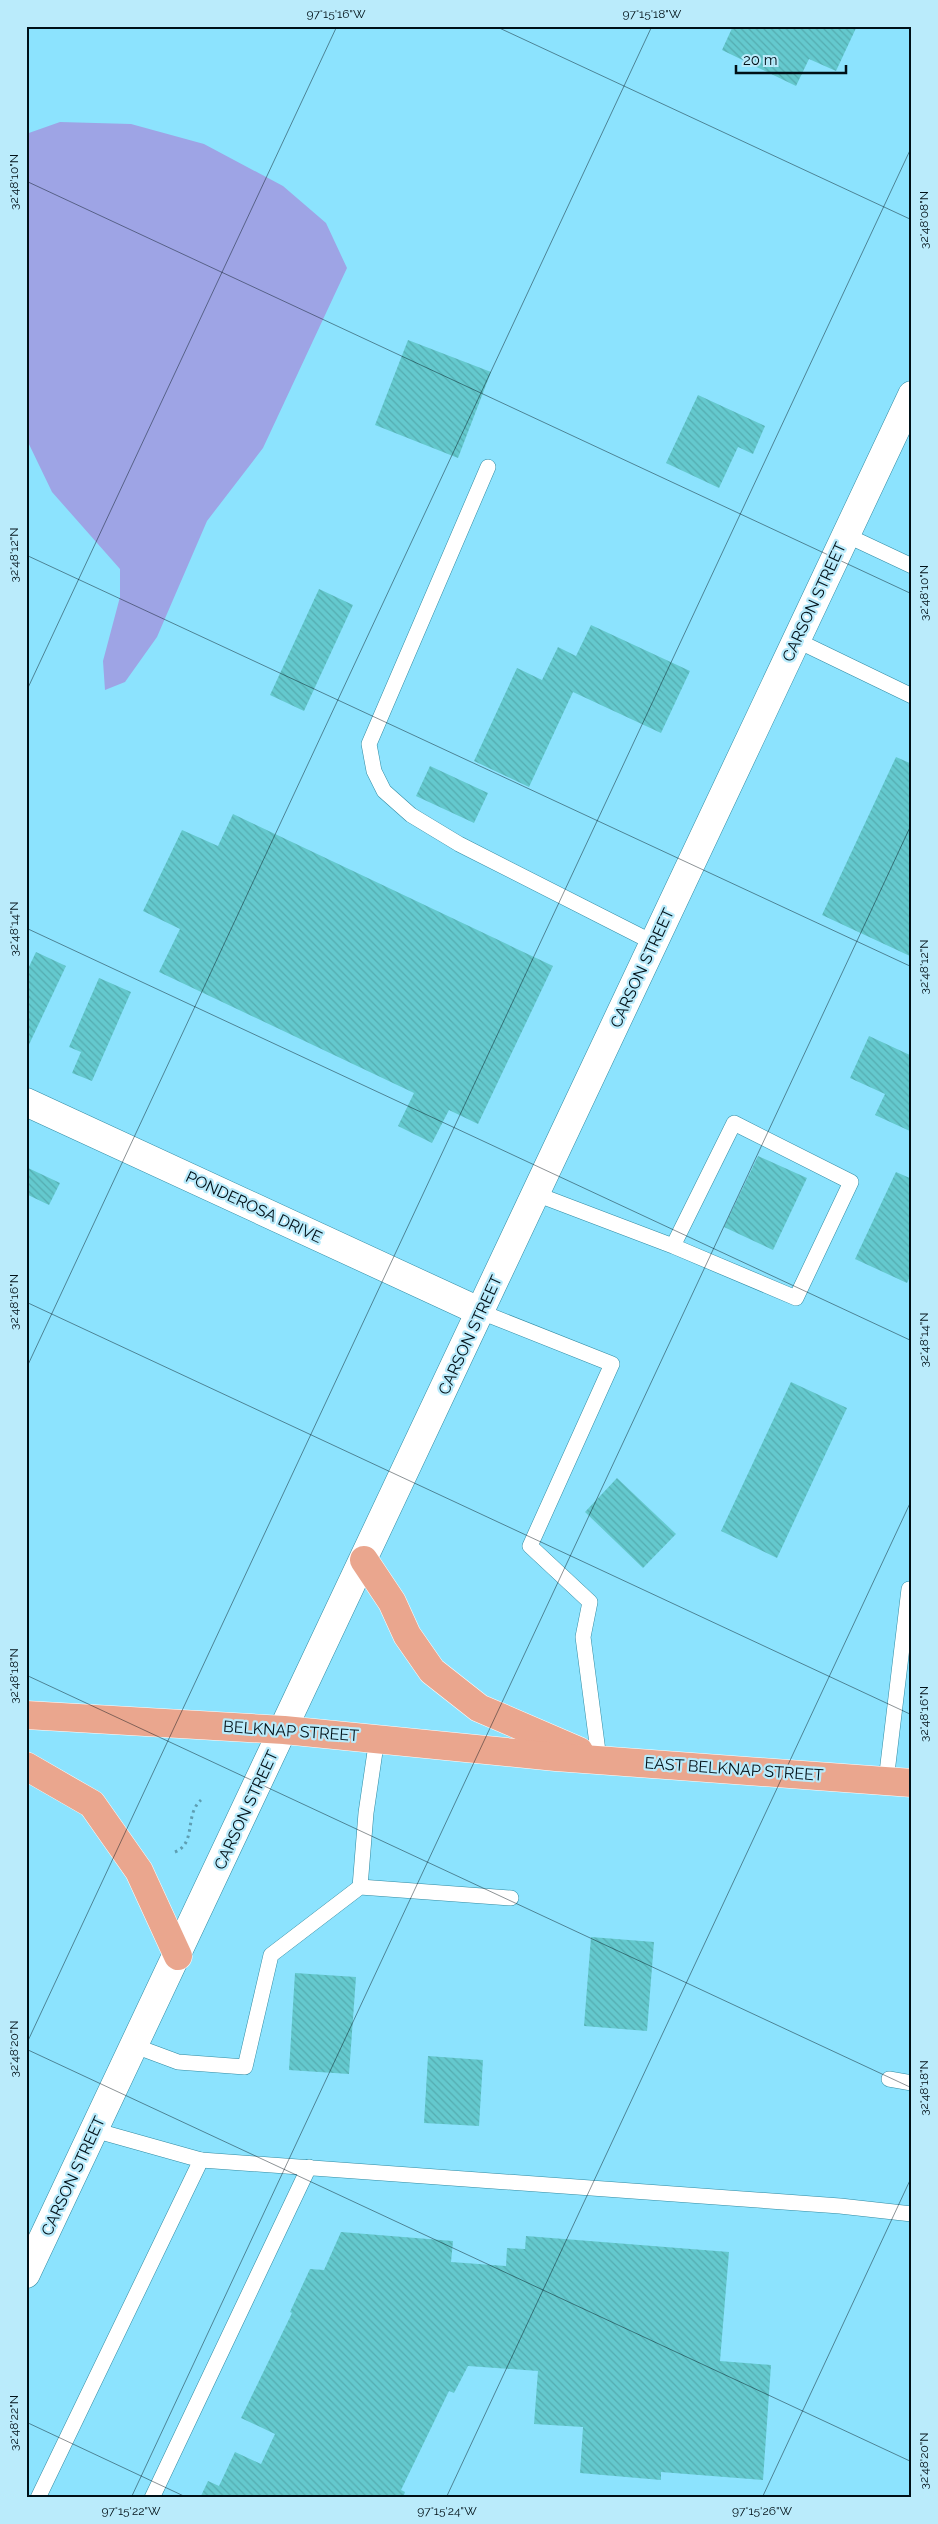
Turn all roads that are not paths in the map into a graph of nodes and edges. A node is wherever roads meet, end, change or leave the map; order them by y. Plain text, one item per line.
1 (912, 395) edge
2 (488, 467) dead end
3 (846, 535) junction
4 (912, 566) edge
5 (796, 640) junction
6 (912, 696) edge
7 (654, 943) junction
8 (26, 1102) edge
9 (536, 1194) junction
10 (673, 1246) junction
11 (481, 1312) junction
12 (364, 1560) junction
13 (909, 1589) dead end
14 (26, 1715) edge
15 (284, 1730) junction
16 (377, 1738) junction
17 (556, 1757) joint
18 (599, 1759) junction
19 (26, 1766) edge
20 (899, 1782) edge
21 (360, 1887) junction
22 (511, 1898) dead end
23 (178, 1956) junction
24 (135, 2046) junction
25 (888, 2079) dead end
26 (912, 2083) edge
27 (94, 2130) junction
28 (201, 2160) junction
29 (309, 2167) junction
30 (912, 2214) edge
31 (26, 2274) edge
32 (38, 2498) edge
33 (152, 2498) edge

1 - 3 street, CARSON STREET
2 - 7 lane
3 - 4 lane
3 - 5 street, CARSON STREET
5 - 6 lane
5 - 7 street, CARSON STREET
7 - 9 street, CARSON STREET
8 - 11 street, PONDEROSA DRIVE
9 - 10 lane
9 - 11 street, CARSON STREET
10 - 10 lane
11 - 12 street, CARSON STREET
11 - 18 lane
12 - 15 street, CARSON STREET
12 - 18 main road
13 - 20 lane
14 - 15 main road, BELKNAP STREET
15 - 16 main road, BELKNAP STREET
15 - 23 street, CARSON STREET
16 - 17 main road, BELKNAP STREET
16 - 21 lane
17 - 18 main road, EAST BELKNAP STREET
18 - 20 main road, EAST BELKNAP STREET
19 - 23 main road
21 - 22 lane
21 - 24 lane
23 - 24 street, CARSON STREET
24 - 27 street, CARSON STREET
25 - 26 lane
27 - 28 lane
27 - 31 street, CARSON STREET
28 - 29 lane
28 - 32 lane
29 - 30 lane
29 - 33 lane

